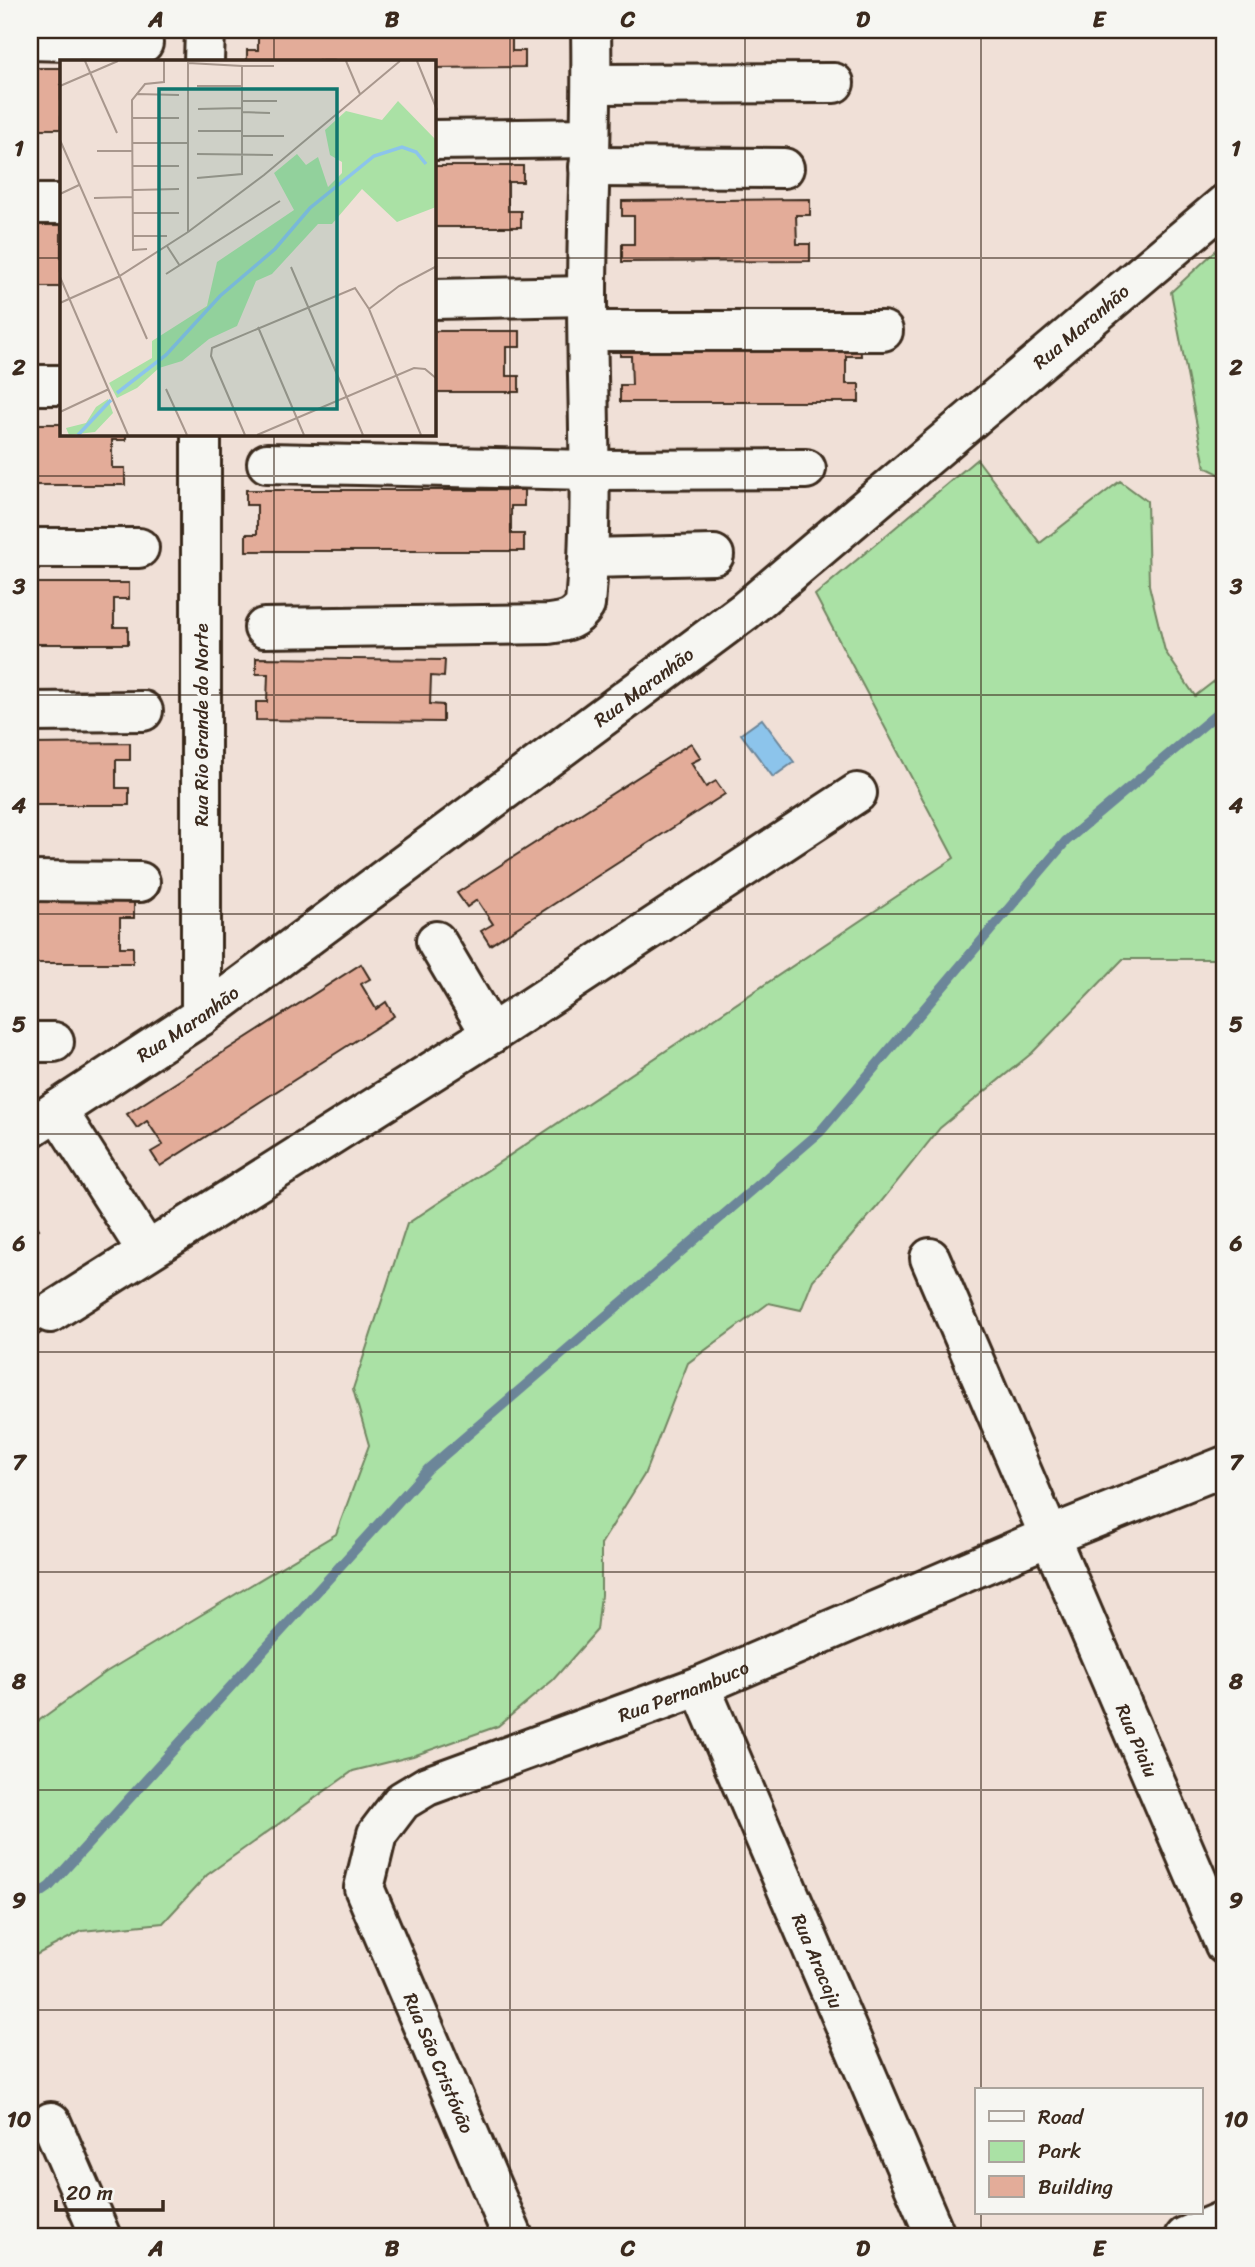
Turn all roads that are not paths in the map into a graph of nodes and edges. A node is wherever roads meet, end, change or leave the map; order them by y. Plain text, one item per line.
1 (205, 30) edge
2 (591, 30) edge
3 (30, 40) edge
4 (143, 43) dead end
5 (204, 60) edge
6 (834, 83) dead end
7 (592, 84) junction
8 (436, 140) edge
9 (589, 153) junction
10 (784, 168) dead end
11 (30, 204) edge
12 (60, 204) edge
13 (1225, 204) edge
14 (436, 299) edge
15 (587, 314) junction
16 (883, 331) dead end
17 (30, 385) edge
18 (60, 385) edge
19 (201, 436) edge
20 (267, 463) dead end
21 (806, 469) dead end
22 (589, 470) junction
23 (30, 548) edge
24 (139, 548) dead end
25 (714, 555) dead end
26 (589, 558) junction
27 (264, 628) dead end
28 (143, 711) dead end
29 (30, 712) edge
30 (856, 793) dead end
31 (30, 881) edge
32 (140, 882) dead end
33 (436, 941) dead end
34 (201, 1016) junction
35 (491, 1034) junction
36 (43, 1119) edge
37 (147, 1251) junction
38 (930, 1258) dead end
39 (50, 1313) dead end
40 (1225, 1466) edge
41 (1049, 1536) junction
42 (700, 1686) junction
43 (364, 1888) joint
44 (1225, 1945) edge
45 (51, 2122) dead end
46 (1225, 2220) edge
47 (101, 2237) edge
48 (513, 2237) edge
49 (936, 2237) edge
50 (1185, 2237) edge

1 - 5 street
2 - 7 street
3 - 4 street
6 - 7 street
7 - 9 street
8 - 9 street
9 - 10 street
9 - 15 street
11 - 12 street
13 - 34 street, Rua Maranhão
14 - 15 street
15 - 16 street
15 - 22 street
17 - 18 street
19 - 34 street, Rua Rio Grande do Norte
20 - 22 street
21 - 22 street
22 - 26 street
23 - 24 street
25 - 26 street
26 - 27 street
28 - 29 street
30 - 35 street
31 - 32 street
33 - 35 street
34 - 36 street, Rua Maranhão
35 - 37 street
36 - 37 street
37 - 39 street
38 - 41 street
40 - 41 street, Rua Pernambuco
41 - 42 street, Rua Pernambuco
41 - 44 street, Rua Piaiu
42 - 43 street, Rua Pernambuco
42 - 49 street, Rua Aracaju
43 - 48 street, Rua São Cristóvão
45 - 47 street
46 - 50 street

